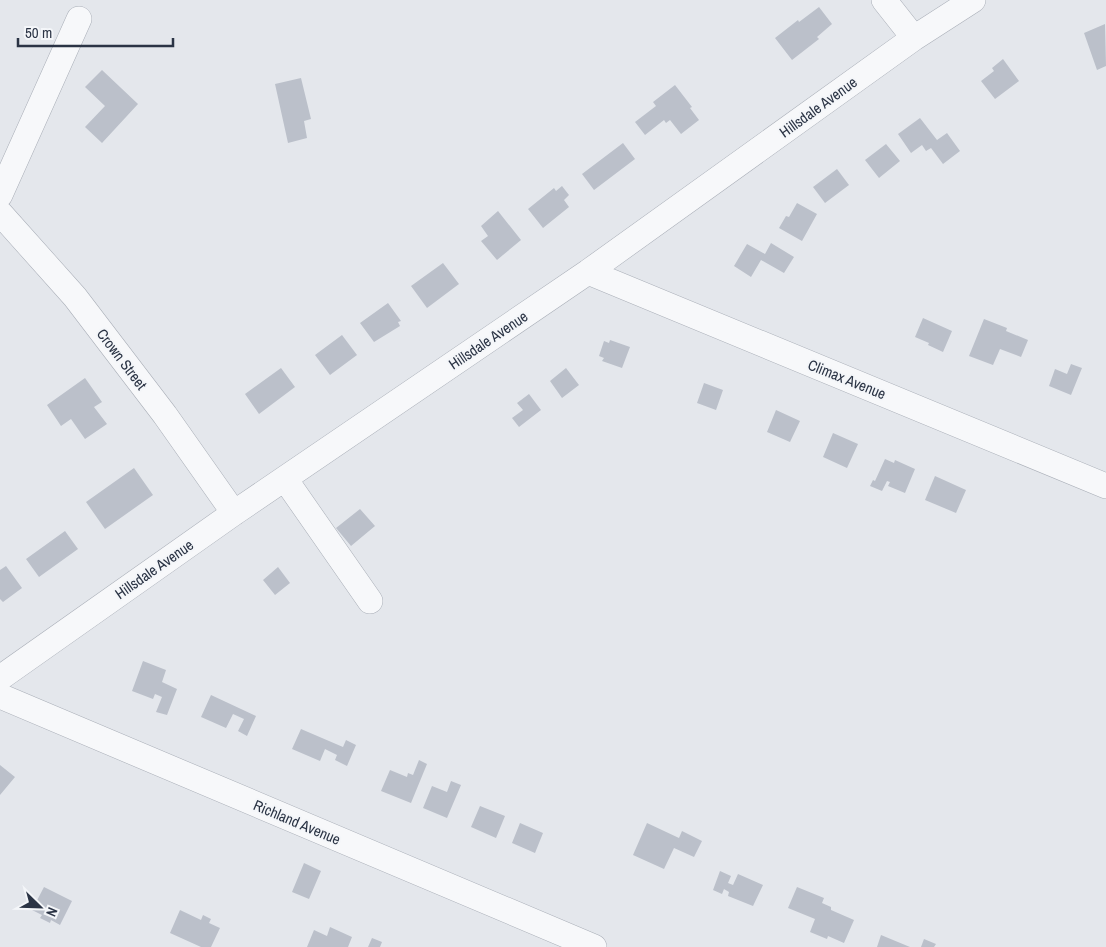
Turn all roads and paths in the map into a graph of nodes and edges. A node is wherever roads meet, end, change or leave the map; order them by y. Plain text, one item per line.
1 (884, 0) edge
2 (973, 0) edge
3 (79, 19) dead end
4 (914, 38) junction
5 (0, 194) edge
6 (0, 213) edge
7 (588, 272) junction
8 (285, 478) junction
9 (1106, 486) edge
10 (234, 513) junction
11 (370, 601) dead end
12 (0, 678) edge
13 (0, 696) edge
14 (594, 947) edge

1 - 4 street
2 - 4 street, Hillsdale Avenue
3 - 5 street
4 - 7 street, Hillsdale Avenue
6 - 10 street, Crown Street
7 - 8 street, Hillsdale Avenue
7 - 9 street, Climax Avenue
8 - 10 street, Hillsdale Avenue
8 - 11 street
10 - 12 street, Hillsdale Avenue
13 - 14 street, Richland Avenue

